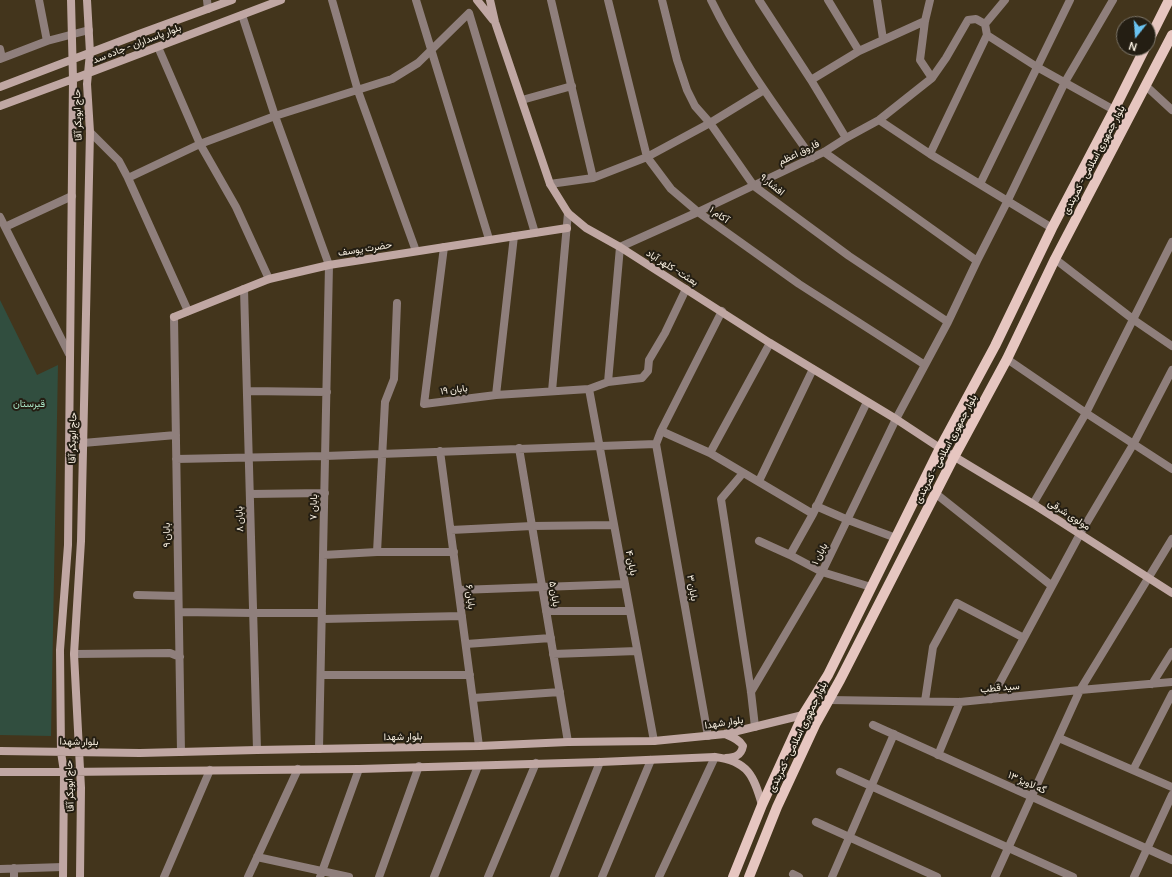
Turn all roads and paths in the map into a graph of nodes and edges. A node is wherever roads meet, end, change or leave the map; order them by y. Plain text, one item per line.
1 (39, 0) edge
2 (71, 0) edge
3 (87, 0) edge
4 (207, 0) edge
5 (232, 0) edge
6 (281, 0) edge
7 (332, 0) edge
8 (416, 0) edge
9 (477, 0) edge
10 (490, 0) edge
11 (551, 0) edge
12 (608, 0) edge
13 (662, 0) edge
14 (711, 0) edge
15 (759, 0) edge
16 (828, 0) edge
17 (876, 0) edge
18 (930, 0) edge
19 (1004, 0) edge
20 (1070, 0) edge
21 (1113, 0) edge
22 (1169, 0) edge
23 (208, 9) junction
24 (242, 15) junction
25 (925, 21) junction
26 (495, 22) junction
27 (984, 24) junction
28 (1156, 26) edge
29 (89, 30) junction
30 (73, 34) junction
31 (987, 35) junction
32 (1172, 35) edge
33 (883, 39) junction
34 (46, 41) junction
35 (158, 47) junction
36 (0, 49) edge
37 (430, 49) junction
38 (859, 50) junction
39 (90, 53) junction
40 (1141, 56) edge
41 (1, 58) edge
42 (73, 59) junction
43 (1037, 67) junction
44 (88, 74) junction
45 (932, 78) junction
46 (73, 80) junction
47 (811, 80) junction
48 (1065, 82) junction
49 (572, 86) junction
50 (1146, 86) junction
51 (0, 87) edge
52 (764, 90) junction
53 (358, 91) junction
54 (522, 100) junction
55 (0, 106) edge
56 (1114, 110) junction
57 (1172, 110) edge
58 (275, 116) junction
59 (879, 120) junction
60 (710, 123) junction
61 (90, 132) junction
62 (846, 138) junction
63 (200, 144) junction
64 (824, 152) junction
65 (930, 154) junction
66 (647, 157) junction
67 (812, 158) junction
68 (128, 178) junction
69 (593, 178) junction
70 (550, 184) junction
71 (980, 184) junction
72 (754, 186) junction
73 (72, 196) junction
74 (1007, 202) junction
75 (698, 212) junction
76 (568, 213) junction
77 (0, 217) edge
78 (5, 227) junction
79 (567, 228) junction
80 (1052, 228) junction
81 (534, 233) junction
82 (514, 236) junction
83 (489, 240) junction
84 (1172, 242) edge
85 (444, 247) junction
86 (620, 247) junction
87 (416, 252) junction
88 (1055, 259) junction
89 (977, 261) junction
90 (329, 265) junction
91 (269, 279) junction
92 (244, 289) junction
93 (686, 289) junction
94 (396, 303) dead end
95 (188, 311) junction
96 (722, 311) junction
97 (174, 317) joint
98 (1134, 320) junction
99 (948, 322) junction
100 (770, 343) junction
101 (1172, 346) edge
102 (69, 354) junction
103 (1008, 359) junction
104 (925, 365) junction
105 (813, 369) junction
106 (1172, 370) edge
107 (608, 382) junction
108 (589, 389) junction
109 (247, 391) junction
110 (552, 391) junction
111 (327, 392) junction
112 (496, 395) junction
113 (867, 402) junction
114 (1086, 413) junction
115 (896, 419) junction
116 (661, 431) junction
117 (176, 435) junction
118 (83, 443) junction
119 (1134, 443) junction
120 (656, 444) junction
121 (599, 445) junction
122 (519, 448) junction
123 (940, 448) junction
124 (440, 451) junction
125 (710, 452) junction
126 (383, 453) junction
127 (325, 456) junction
128 (249, 457) junction
129 (954, 457) junction
130 (176, 459) junction
131 (1172, 469) edge
132 (743, 472) junction
133 (759, 480) junction
134 (324, 493) junction
135 (935, 493) junction
136 (250, 494) junction
137 (1033, 504) junction
138 (814, 510) junction
139 (848, 520) junction
140 (614, 525) junction
141 (532, 526) junction
142 (451, 530) junction
143 (1080, 534) junction
144 (896, 538) junction
145 (1172, 539) edge
146 (759, 541) dead end
147 (377, 552) junction
148 (454, 552) junction
149 (323, 555) junction
150 (790, 555) junction
151 (822, 572) junction
152 (1149, 578) junction
153 (625, 584) junction
154 (542, 586) junction
155 (1052, 586) junction
156 (870, 587) junction
157 (459, 590) junction
158 (1172, 593) edge
159 (137, 594) dead end
160 (178, 596) junction
161 (546, 611) junction
162 (630, 611) junction
163 (179, 612) junction
164 (253, 613) junction
165 (322, 616) junction
166 (462, 616) junction
167 (551, 638) junction
168 (1024, 638) junction
169 (466, 644) junction
170 (637, 651) junction
171 (1172, 652) edge
172 (74, 654) junction
173 (553, 654) junction
174 (180, 657) junction
175 (321, 675) junction
176 (470, 675) junction
177 (828, 675) junction
178 (840, 680) junction
179 (1172, 682) edge
180 (1152, 684) junction
181 (1080, 690) junction
182 (560, 692) junction
183 (751, 692) junction
184 (1172, 694) edge
185 (473, 698) junction
186 (991, 699) junction
187 (829, 700) junction
188 (925, 701) junction
189 (960, 702) junction
190 (803, 715) junction
191 (816, 723) junction
192 (873, 725) dead end
193 (754, 728) junction
194 (725, 734) junction
195 (894, 734) junction
196 (708, 736) junction
197 (1059, 738) junction
198 (654, 741) junction
199 (568, 742) junction
200 (479, 746) junction
201 (319, 749) junction
202 (257, 750) junction
203 (0, 751) edge
204 (61, 752) junction
205 (78, 752) junction
206 (181, 752) junction
207 (938, 755) junction
208 (715, 757) junction
209 (725, 758) junction
210 (651, 760) junction
211 (600, 762) junction
212 (536, 763) junction
213 (419, 766) junction
214 (478, 766) junction
215 (360, 768) junction
216 (298, 769) junction
217 (210, 770) junction
218 (1133, 770) junction
219 (0, 772) edge
220 (64, 772) junction
221 (80, 772) junction
222 (840, 772) dead end
223 (871, 786) junction
224 (1172, 787) edge
225 (1172, 795) edge
226 (1032, 796) junction
227 (762, 805) junction
228 (816, 822) dead end
229 (849, 837) junction
230 (1008, 848) junction
231 (1147, 848) junction
232 (256, 857) junction
233 (1172, 860) edge
234 (63, 867) junction
235 (14, 868) junction
236 (0, 869) edge
237 (321, 874) edge
238 (14, 877) edge
239 (63, 877) edge
240 (80, 877) edge
241 (164, 877) edge
242 (248, 877) edge
243 (349, 877) edge
244 (380, 877) edge
245 (434, 877) edge
246 (488, 877) edge
247 (554, 877) edge
248 (602, 877) edge
249 (659, 877) edge
250 (733, 877) edge
251 (749, 877) edge
252 (832, 877) edge
253 (937, 877) edge
254 (995, 877) edge
255 (1073, 877) edge
256 (1134, 877) edge

1 - 34 street
2 - 30 main road, حاج ابوبکر آقا
3 - 29 main road, حاج ابوبکر آقا
4 - 23 street
5 - 23 main road, بلوار پاسداران - جاده سد
6 - 24 main road, بلوار پاسداران - جاده سد
7 - 53 street
8 - 37 street
9 - 26 main road
10 - 26 main road
11 - 49 street
12 - 66 street, آکام ۱
13 - 60 street, افشار ۹
14 - 52 street
15 - 47 street
16 - 38 street
17 - 33 street
18 - 25 street
19 - 27 street
20 - 43 street
21 - 48 street, بابان ۱
22 - 28 main road
23 - 39 main road, بلوار پاسداران - جاده سد
24 - 35 main road, بلوار پاسداران - جاده سد
24 - 58 street
25 - 33 street
25 - 45 street
26 - 54 main road, بعثت- کلهر آباد
27 - 31 street
27 - 45 street, فاروق اعظم
29 - 30 street
29 - 39 main road, حاج ابوبکر آقا
30 - 34 street
30 - 42 main road, حاج ابوبکر آقا
31 - 43 street
31 - 65 street
32 - 50 main road, بلوار جمهوری اسلامی - کمربندی
33 - 38 street
34 - 41 street
35 - 44 main road, بلوار پاسداران - جاده سد
35 - 63 street
36 - 41 street
37 - 53 street
37 - 81 street
37 - 83 street
38 - 47 street
39 - 42 main road, بلوار پاسداران - جاده سد
39 - 44 main road, حاج ابوبکر آقا
40 - 56 main road, بلوار جمهوری اسلامی - کمربندی
42 - 46 main road, حاج ابوبکر آقا
42 - 51 main road, بلوار پاسداران - جاده سد
43 - 48 street
43 - 71 street
44 - 46 main road, بلوار پاسداران - جاده سد
44 - 61 main road, حاج ابوبکر آقا
45 - 59 street, فاروق اعظم
46 - 55 main road, بلوار پاسداران - جاده سد
46 - 73 main road, حاج ابوبکر آقا
47 - 62 street
48 - 56 street
48 - 74 street, بابان ۱
49 - 54 street
49 - 69 street
50 - 57 street
50 - 88 main road, بلوار جمهوری اسلامی - کمربندی
52 - 60 street
52 - 67 street
53 - 58 street
53 - 87 street
54 - 70 main road, بعثت- کلهر آباد
56 - 80 main road, بلوار جمهوری اسلامی - کمربندی
58 - 63 street
58 - 90 street
59 - 62 street, فاروق اعظم
59 - 65 street
60 - 66 street
60 - 72 street, افشار ۹
61 - 68 street
61 - 118 main road, حاج ابوبکر آقا
62 - 64 street, فاروق اعظم
63 - 68 street
63 - 91 street
64 - 67 street, فاروق اعظم
64 - 89 street
65 - 71 street
66 - 69 street
66 - 75 street, آکام ۱
67 - 72 street, فاروق اعظم
68 - 95 street
69 - 70 street
70 - 76 main road, بعثت- کلهر آباد
71 - 74 street
72 - 75 street, فاروق اعظم
72 - 99 street, افشار ۹
73 - 78 street
73 - 102 main road, حاج ابوبکر آقا
74 - 80 street
74 - 89 street, بابان ۱
75 - 86 street, فاروق اعظم
75 - 104 street, آکام ۱
76 - 79 street
76 - 86 main road, بعثت- کلهر آباد
77 - 78 street
78 - 102 street
79 - 81 main road, حضرت یوسف
79 - 110 street
80 - 123 main road, بلوار جمهوری اسلامی - کمربندی
81 - 82 main road, حضرت یوسف
82 - 83 main road, حضرت یوسف
82 - 112 street
83 - 85 main road, حضرت یوسف
84 - 98 street
85 - 87 main road, حضرت یوسف
85 - 112 street, بابان ۱۹
86 - 93 main road, بعثت- کلهر آباد
86 - 107 street
87 - 90 main road, حضرت یوسف
88 - 98 street
88 - 103 main road, بلوار جمهوری اسلامی - کمربندی
89 - 99 street, بابان ۱
90 - 91 main road, حضرت یوسف
90 - 111 street, بابان ۷
91 - 92 main road, حضرت یوسف
92 - 95 main road, حضرت یوسف
92 - 109 street, بابان ۸
93 - 96 main road, بعثت- کلهر آباد
93 - 107 street, بابان ۱۹
94 - 126 street
95 - 97 main road, حضرت یوسف
96 - 100 main road, بعثت- کلهر آباد
96 - 116 street
97 - 117 street, بابان ۹
98 - 101 street
98 - 114 street
99 - 104 street, بابان ۱
100 - 105 main road, بعثت- کلهر آباد
100 - 125 street
102 - 204 main road, حاج ابوبکر آقا
103 - 114 street
103 - 129 main road, بلوار جمهوری اسلامی - کمربندی
104 - 115 street, بابان ۱
105 - 113 main road, بعثت- کلهر آباد
105 - 133 street
106 - 119 street
107 - 108 street, بابان ۱۹
108 - 110 street, بابان ۱۹
108 - 121 street, بابان ۴
109 - 111 street
109 - 128 street, بابان ۸
110 - 112 street, بابان ۱۹
111 - 127 street, بابان ۷
113 - 115 main road, بعثت- کلهر آباد
113 - 138 street
114 - 119 street
114 - 137 street
115 - 123 main road, بعثت- کلهر آباد
115 - 139 street, بابان ۱
116 - 120 street
116 - 125 street
117 - 118 street
117 - 130 street, بابان ۹
118 - 172 main road, حاج ابوبکر آقا
119 - 131 street
119 - 143 street
120 - 121 street
120 - 196 street, بابان ۳
121 - 122 street
121 - 140 street, بابان ۴
122 - 124 street
122 - 141 street, بابان ۵
123 - 129 main road, مولوی شرقی
123 - 144 main road, بلوار جمهوری اسلامی - کمربندی
124 - 126 street
124 - 142 street, بابان ۶
125 - 132 street
126 - 127 street
126 - 147 street
127 - 128 street
127 - 134 street, بابان ۷
128 - 130 street
128 - 136 street, بابان ۸
129 - 135 main road, بلوار جمهوری اسلامی - کمربندی
129 - 137 main road, مولوی شرقی
130 - 160 street, بابان ۹
132 - 133 street
132 - 183 street
133 - 138 street
134 - 136 street
134 - 149 street, بابان ۷
135 - 155 street
135 - 178 main road, بلوار جمهوری اسلامی - کمربندی
136 - 164 street, بابان ۸
137 - 143 main road, مولوی شرقی
138 - 139 street
138 - 150 street
139 - 144 street
139 - 151 street, بابان ۱
140 - 141 street
140 - 153 street, بابان ۴
141 - 142 street
141 - 154 street, بابان ۵
142 - 148 street, بابان ۶
143 - 152 main road, مولوی شرقی
143 - 155 street
144 - 156 main road, بلوار جمهوری اسلامی - کمربندی
145 - 152 street
146 - 150 street
147 - 148 street
147 - 149 street
148 - 157 street, بابان ۶
149 - 165 street, بابان ۷
150 - 151 street
151 - 156 street
151 - 183 street, بابان ۱
152 - 158 main road, مولوی شرقی
152 - 181 street
153 - 154 street
153 - 162 street, بابان ۴
154 - 157 street
154 - 161 street, بابان ۵
155 - 168 street
156 - 177 main road, بلوار جمهوری اسلامی - کمربندی
157 - 166 street, بابان ۶
159 - 160 street
160 - 163 street, بابان ۹
161 - 162 street
161 - 167 street, بابان ۵
162 - 170 street, بابان ۴
163 - 164 street
163 - 174 street, بابان ۹
164 - 165 street
164 - 202 street, بابان ۸
165 - 166 street
165 - 175 street, بابان ۷
166 - 169 street, بابان ۶
167 - 169 street
167 - 173 street, بابان ۵
168 - 186 street
168 - 188 street
169 - 176 street, بابان ۶
170 - 173 street
170 - 198 street, بابان ۴
171 - 180 street
172 - 174 street
172 - 205 main road, حاج ابوبکر آقا
173 - 182 street, بابان ۵
174 - 206 street, بابان ۹
175 - 176 street
175 - 201 street, بابان ۷
176 - 185 street, بابان ۶
177 - 178 main road
177 - 190 main road, بلوار جمهوری اسلامی - کمربندی
178 - 187 main road, بلوار جمهوری اسلامی - کمربندی
179 - 180 street, سید قطب
180 - 181 street, سید قطب
181 - 186 street, سید قطب
181 - 197 street
182 - 185 street
182 - 199 street, بابان ۵
183 - 193 street
184 - 218 street
185 - 200 street, بابان ۶
186 - 189 street, سید قطب
187 - 188 street, سید قطب
187 - 191 main road, بلوار جمهوری اسلامی - کمربندی
188 - 189 street, سید قطب
189 - 207 street
190 - 191 main road
190 - 193 main road, بلوار شهدا
190 - 227 main road, بلوار جمهوری اسلامی - کمربندی
191 - 251 main road, بلوار جمهوری اسلامی - کمربندی
192 - 195 street, گه لاویژ ۱۳
193 - 194 main road, بلوار شهدا
194 - 196 main road, بلوار شهدا
194 - 209 main road
195 - 207 street, گه لاویژ ۱۳
195 - 223 street
196 - 198 main road, بلوار شهدا
197 - 218 street
197 - 226 street
198 - 199 main road, بلوار شهدا
199 - 200 main road, بلوار شهدا
200 - 201 main road, بلوار شهدا
201 - 202 main road, بلوار شهدا
202 - 206 main road, بلوار شهدا
203 - 204 main road, بلوار شهدا
204 - 205 main road, بلوار شهدا
204 - 220 main road, حاج ابوبکر آقا
205 - 206 main road, بلوار شهدا
205 - 221 main road, حاج ابوبکر آقا
207 - 226 street, گه لاویژ ۱۳
208 - 209 main road
208 - 210 main road
208 - 249 street
209 - 227 main road
210 - 211 main road
210 - 248 street
211 - 212 main road
211 - 247 street
212 - 214 main road
212 - 246 street
213 - 214 main road
213 - 215 main road
213 - 244 street
214 - 245 street
215 - 216 main road
215 - 237 street
216 - 217 main road
216 - 232 street
217 - 221 main road
217 - 241 street
218 - 224 street
219 - 220 main road
220 - 221 main road
220 - 234 main road, حاج ابوبکر آقا
221 - 240 main road, حاج ابوبکر آقا
222 - 223 street
223 - 229 street
223 - 230 street
225 - 231 street
226 - 230 street
226 - 231 street, گه لاویژ ۱۳
227 - 250 main road, بلوار جمهوری اسلامی - کمربندی
228 - 229 street
229 - 252 street
229 - 253 street
230 - 254 street
230 - 255 street
231 - 233 street, گه لاویژ ۱۳
231 - 256 street
232 - 237 street
232 - 242 street
234 - 235 street
234 - 239 main road, حاج ابوبکر آقا
235 - 236 street
235 - 238 street
237 - 243 street

